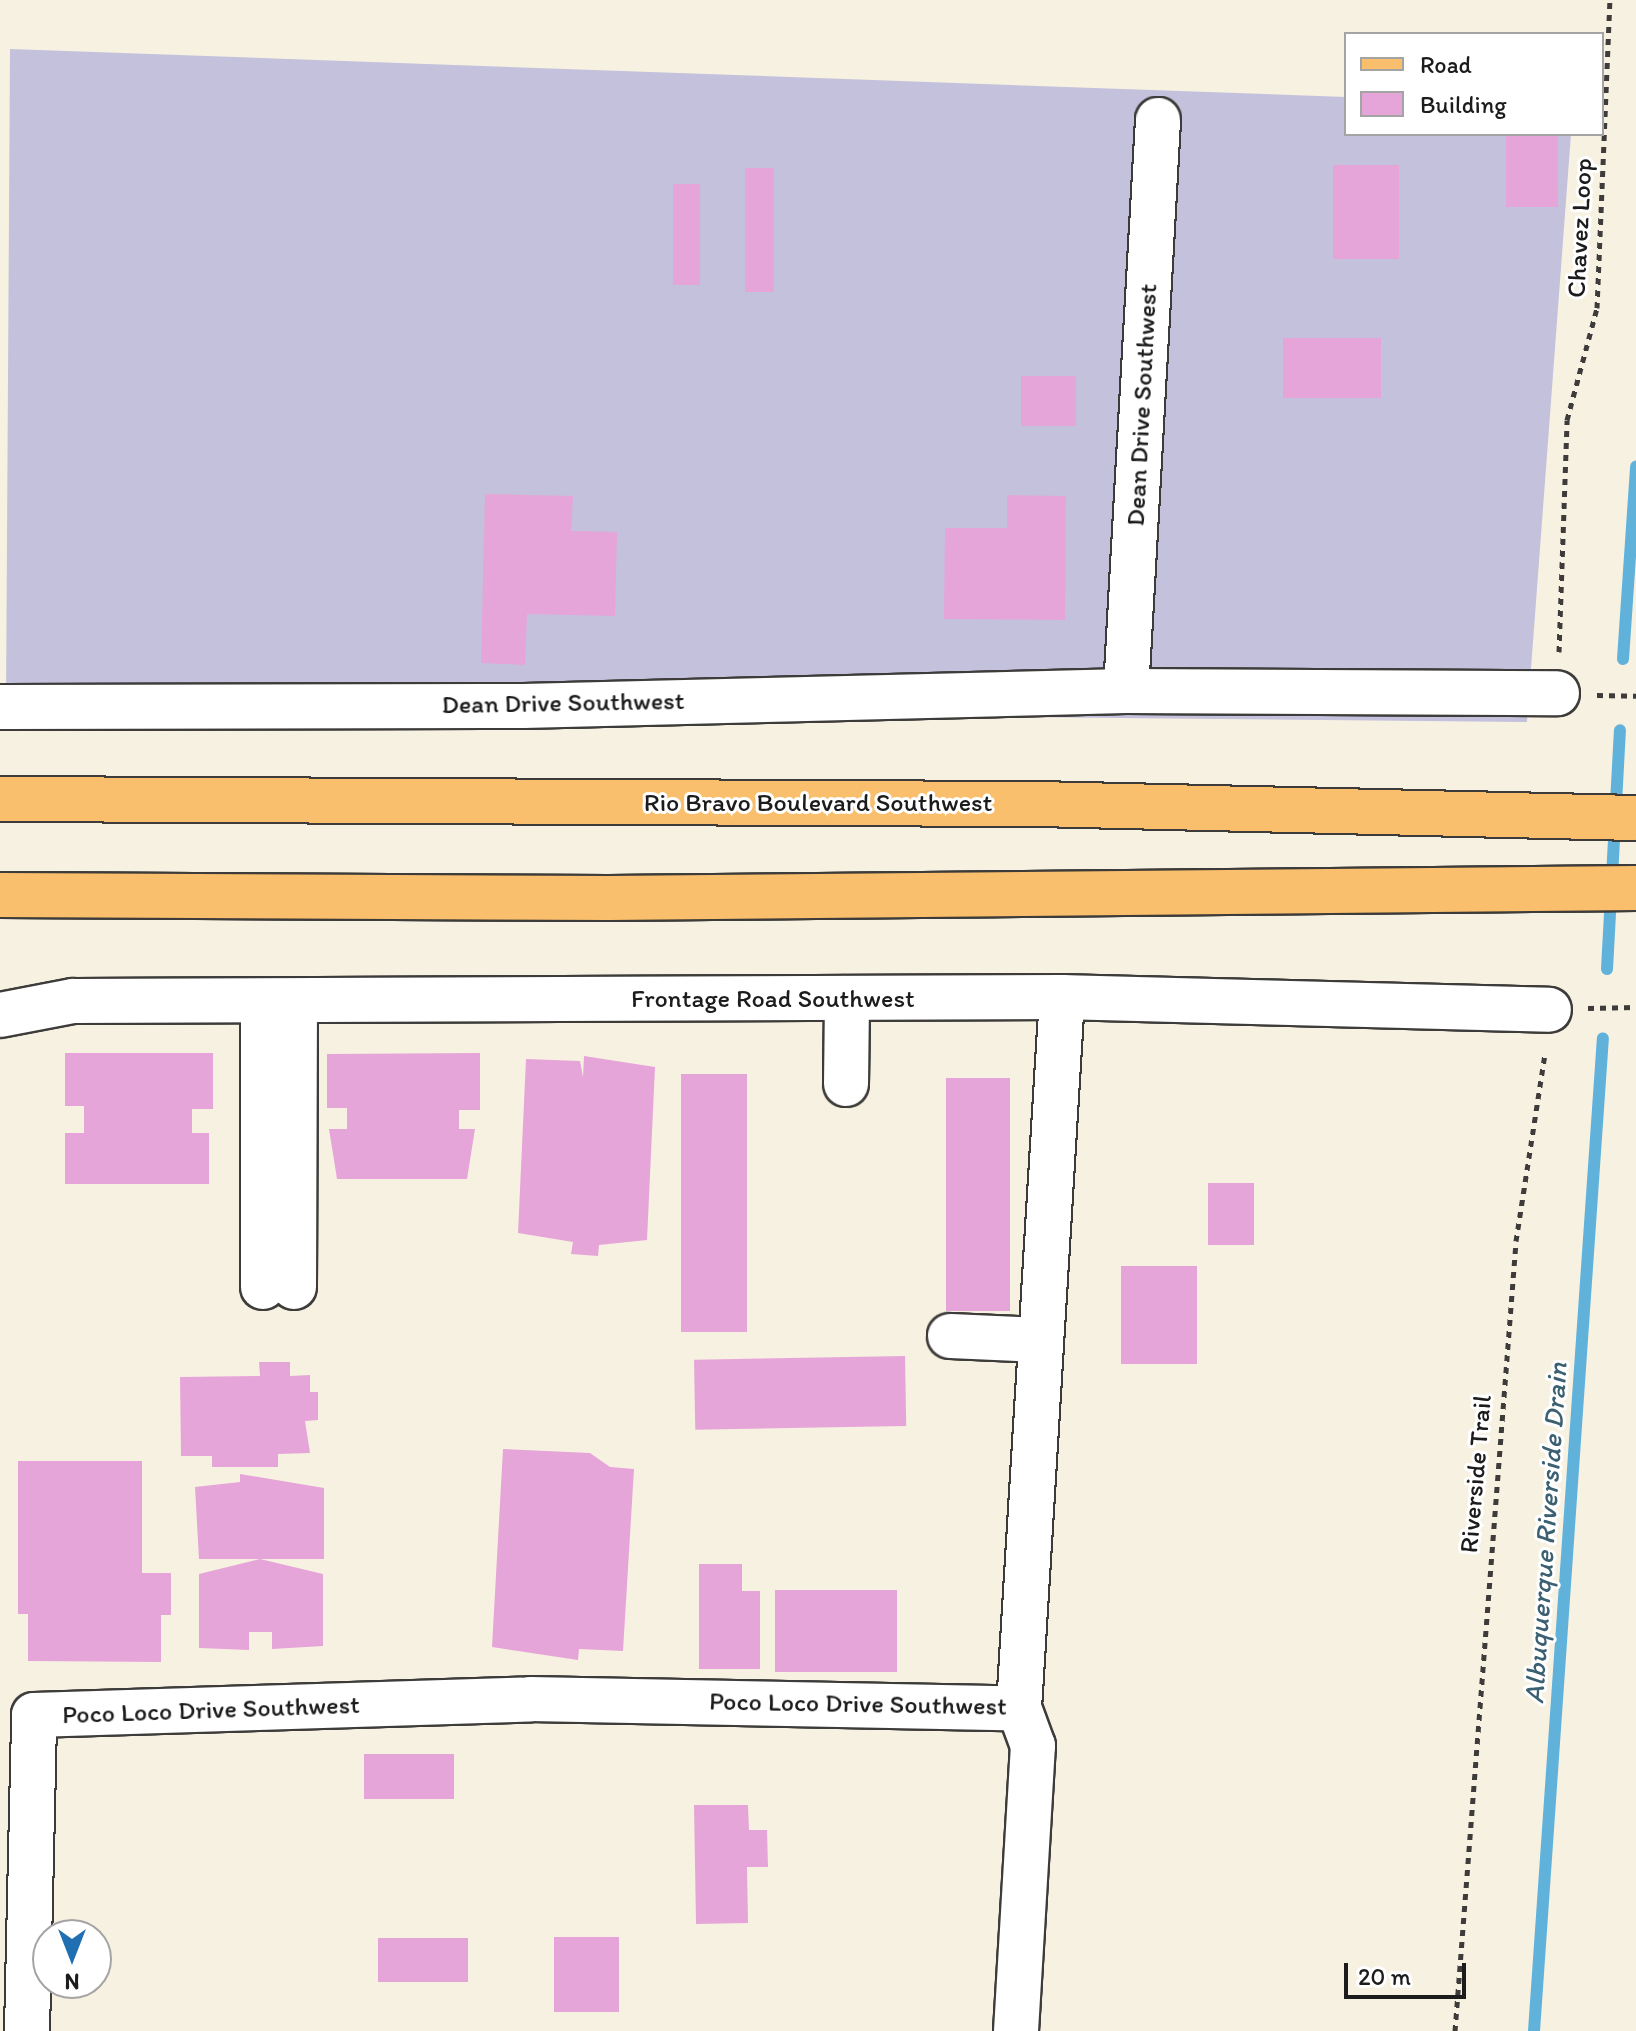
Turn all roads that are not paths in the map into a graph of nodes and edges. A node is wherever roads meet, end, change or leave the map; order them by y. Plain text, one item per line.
1 (1158, 120) dead end
2 (1126, 691) junction
3 (1557, 693) road end
4 (0, 707) edge
5 (0, 799) edge
6 (1636, 818) edge
7 (1636, 888) edge
8 (0, 895) edge
9 (1062, 997) junction
10 (847, 998) junction
11 (279, 1002) junction
12 (1549, 1010) road end
13 (0, 1015) edge
14 (846, 1084) dead end
15 (278, 1287) dead end
16 (950, 1336) dead end
17 (1041, 1340) junction
18 (1019, 1708) junction
19 (17, 1711) edge
20 (27, 2031) edge
21 (1016, 2031) edge

1 - 2 street, Dean Drive Southwest
2 - 3 street, Dean Drive Southwest
2 - 4 street, Dean Drive Southwest
5 - 6 main road, Rio Bravo Boulevard Southwest
7 - 8 main road
9 - 10 street, Frontage Road Southwest
9 - 12 street, Frontage Road Southwest
9 - 17 street, Poco Loco Drive Southwest
10 - 11 street, Frontage Road Southwest
10 - 14 street
11 - 13 street, Frontage Road Southwest
11 - 15 street
16 - 17 street
17 - 18 street, Poco Loco Drive Southwest
18 - 19 street, Poco Loco Drive Southwest
18 - 21 street
19 - 20 street, Poco Loco Drive Southwest

